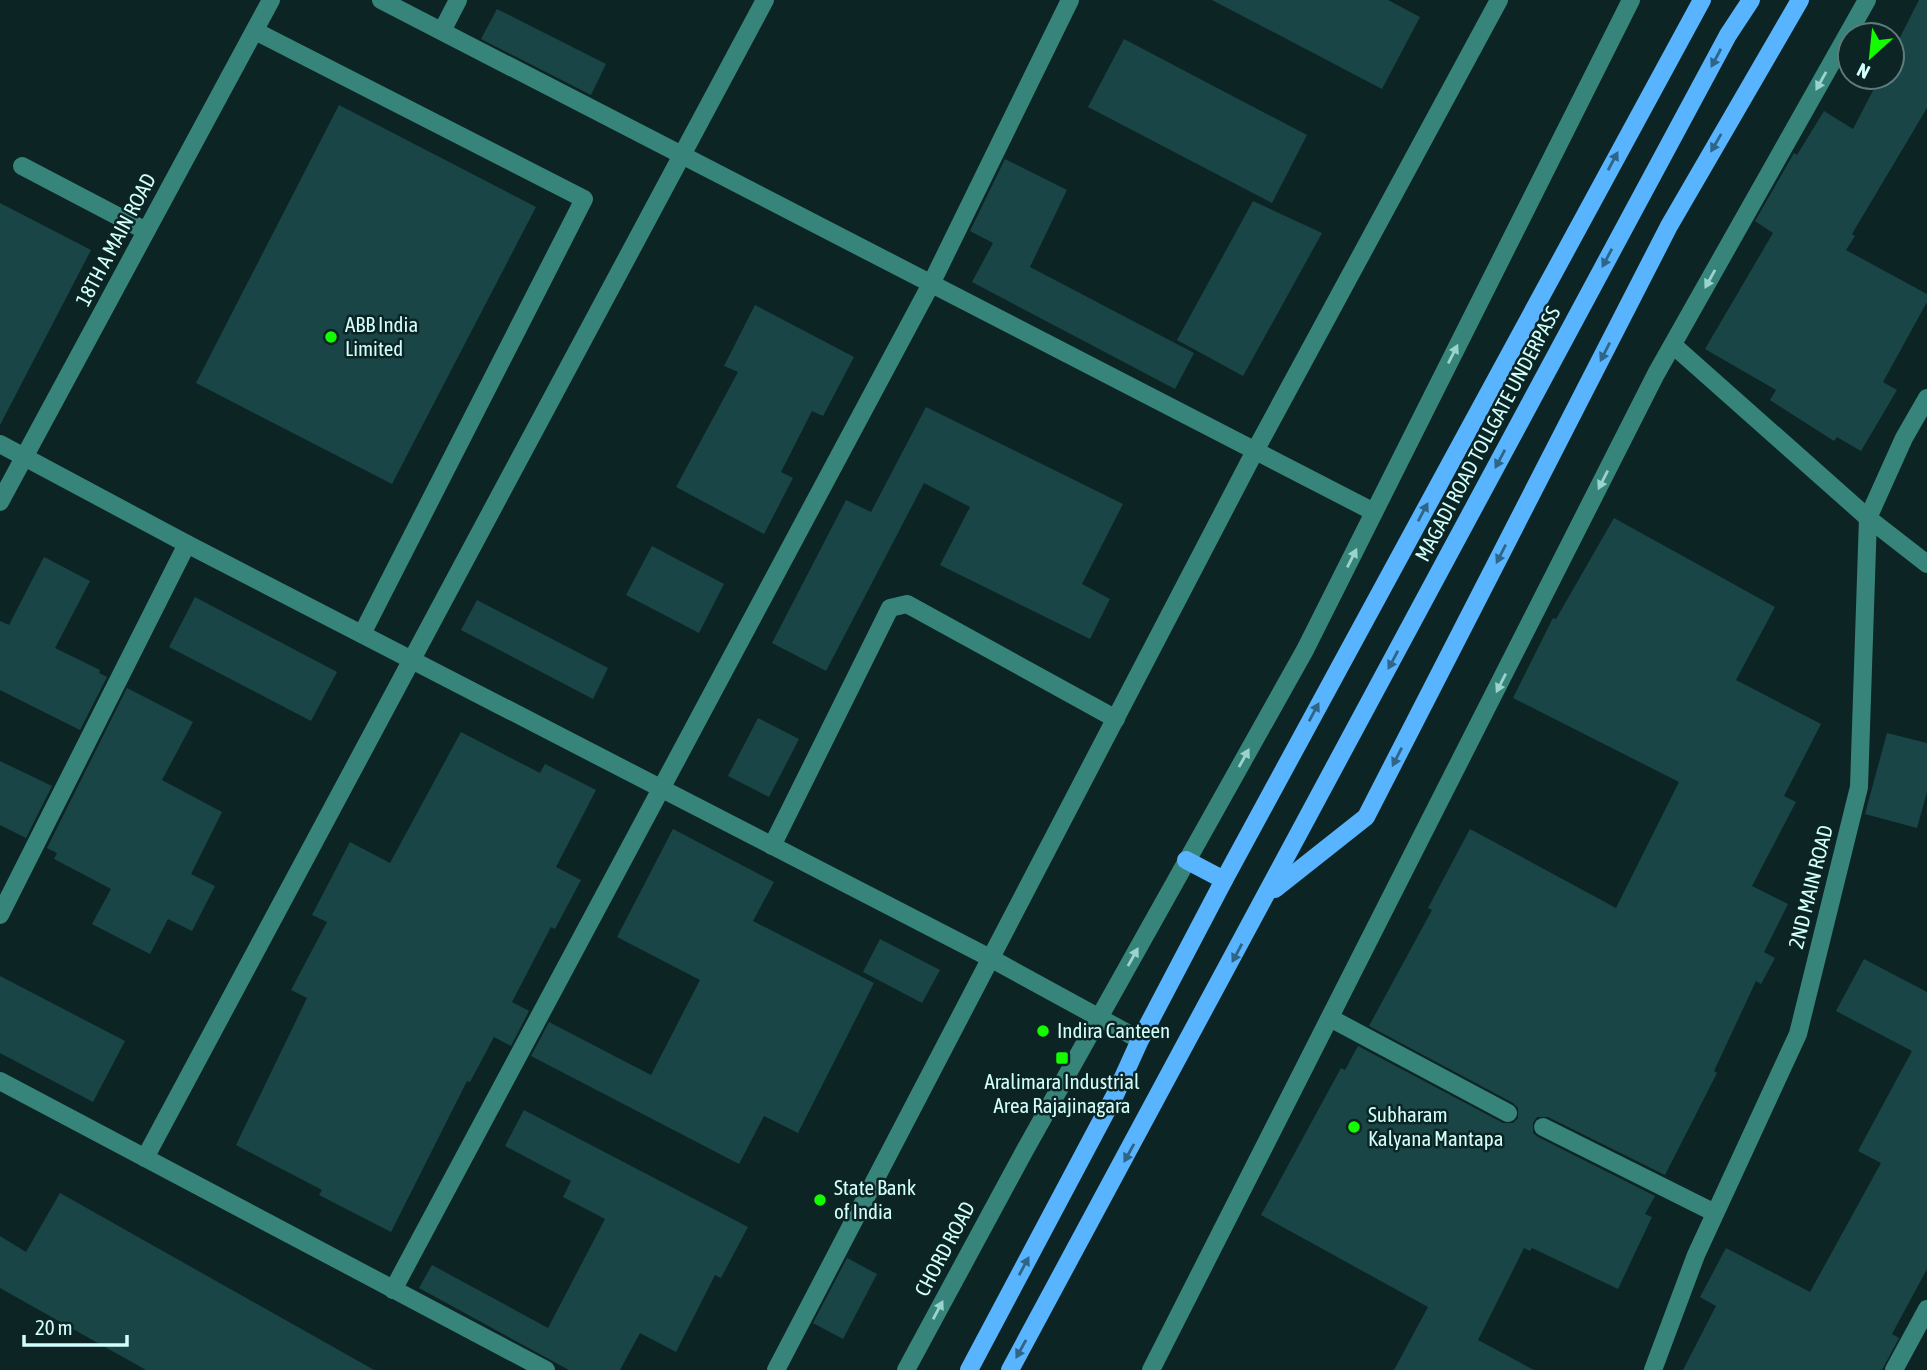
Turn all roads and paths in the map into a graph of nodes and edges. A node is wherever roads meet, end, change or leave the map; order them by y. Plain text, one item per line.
1 (271, 0) edge
2 (381, 0) edge
3 (458, 0) edge
4 (765, 0) edge
5 (1070, 0) edge
6 (1499, 0) edge
7 (1631, 0) edge
8 (1702, 0) edge
9 (1751, 0) edge
10 (1800, 0) edge
11 (1867, 0) edge
12 (255, 31) junction
13 (442, 32) junction
14 (683, 155) junction
15 (22, 166) dead end
16 (146, 231) junction
17 (931, 284) junction
18 (1673, 345) junction
19 (1927, 398) edge
20 (0, 444) edge
21 (1255, 451) junction
22 (24, 457) junction
23 (0, 502) edge
24 (1374, 512) junction
25 (1868, 518) junction
26 (187, 544) junction
27 (1927, 564) edge
28 (362, 634) junction
29 (411, 660) junction
30 (1116, 719) junction
31 (660, 788) junction
32 (772, 846) junction
33 (1186, 860) junction
34 (1224, 880) junction
35 (1269, 893) junction
36 (0, 915) edge
37 (992, 959) junction
38 (1100, 1016) junction
39 (1332, 1019) junction
40 (1140, 1040) junction
41 (0, 1081) edge
42 (1508, 1113) dead end
43 (1543, 1127) dead end
44 (145, 1158) junction
45 (1715, 1213) junction
46 (393, 1290) junction
47 (1927, 1309) edge
48 (546, 1370) edge
49 (776, 1370) edge
50 (906, 1370) edge
51 (969, 1370) edge
52 (1010, 1370) edge
53 (1151, 1370) edge
54 (1653, 1370) edge
55 (1894, 1370) edge

1 - 12 street, 18TH A MAIN ROAD
2 - 13 street
3 - 13 street
4 - 14 street
5 - 17 street
6 - 21 street
24 -> 7 street, CHORD ROAD
34 -> 8 main road, MAGADI ROAD TOLLGATE UNDERPASS
9 -> 35 main road, MAGADI ROAD TOLLGATE UNDERPASS
10 -> 35 main road
11 -> 18 street
12 - 16 street, 18TH A MAIN ROAD
12 - 28 street
13 - 14 street
14 - 17 street
14 - 29 street
15 - 16 street
16 - 22 street, 18TH A MAIN ROAD
17 - 21 street
17 - 31 street
18 - 25 street
18 -> 39 street
19 - 25 street, 2ND MAIN ROAD
20 - 22 street
21 - 24 street
21 - 30 street
22 - 23 street, 18TH A MAIN ROAD
22 - 26 street
33 -> 24 street, CHORD ROAD
25 - 27 street
25 - 45 street, 2ND MAIN ROAD
26 - 28 street
26 - 36 street
28 - 29 street
29 - 31 street
29 - 44 street
30 - 32 street
30 - 37 street
31 - 32 street
31 - 46 street
32 - 37 street
33 - 34 main road
38 -> 33 street, CHORD ROAD
34 - 40 main road
35 -> 52 main road, MAGADI ROAD TOLLGATE UNDERPASS
37 - 38 street
37 - 49 street
38 - 40 street
50 -> 38 street, CHORD ROAD
39 - 42 street
39 - 53 street
51 -> 40 main road
41 - 44 street
43 - 45 street
44 - 46 street
45 - 54 street, 2ND MAIN ROAD
46 - 48 street
47 - 55 street

